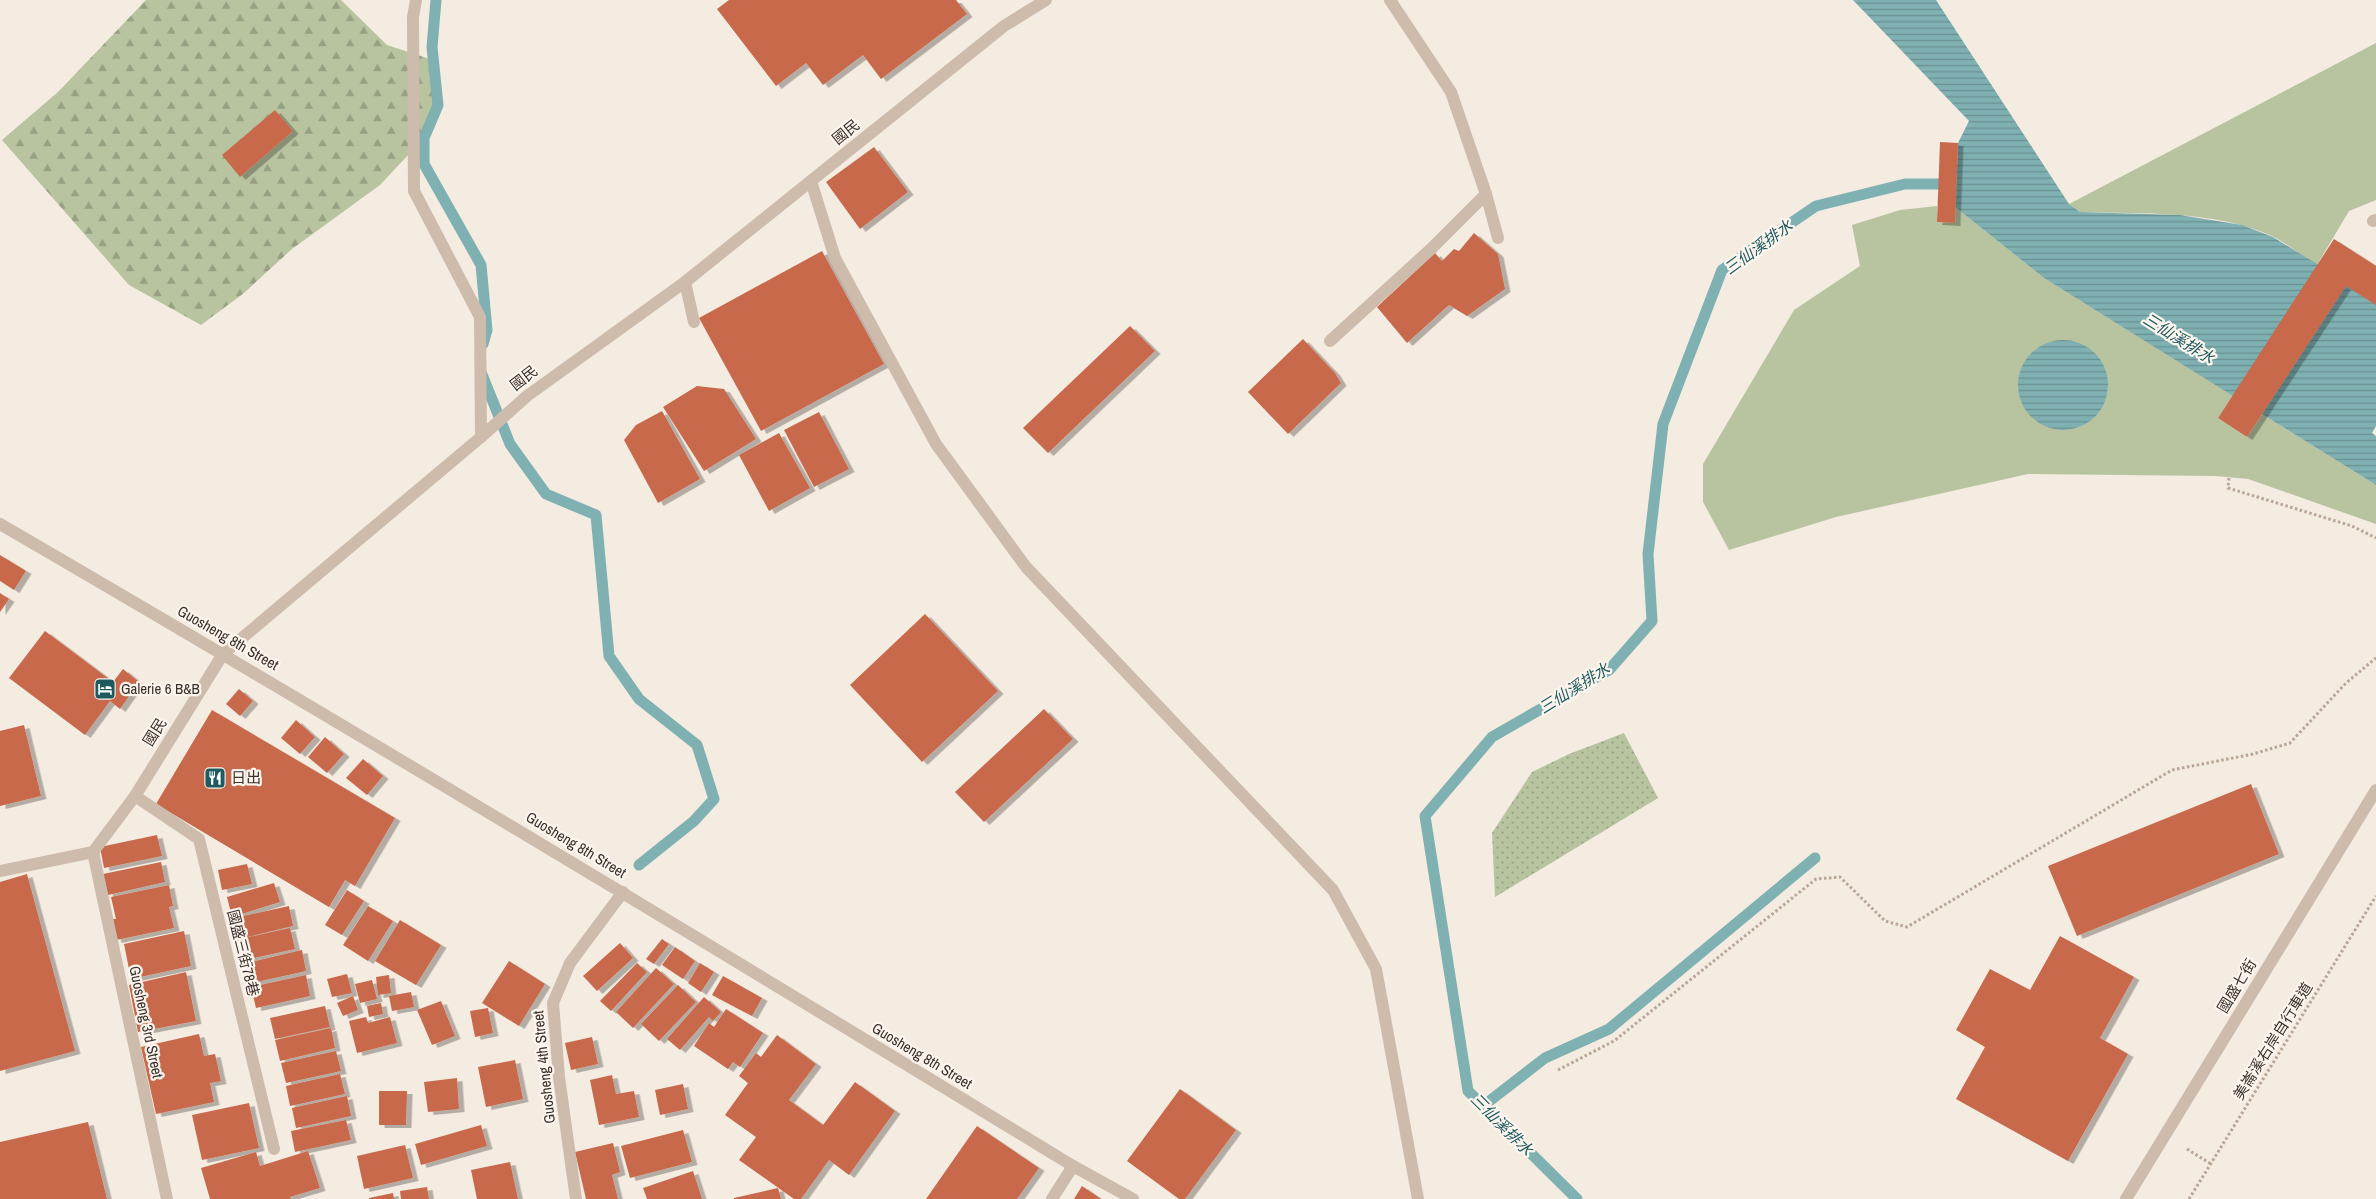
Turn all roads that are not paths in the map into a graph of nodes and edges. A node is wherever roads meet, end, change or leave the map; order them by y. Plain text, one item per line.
1 (416, 0) edge
2 (1046, 0) edge
3 (1390, 0) edge
4 (811, 181) junction
5 (1486, 194) junction
6 (1498, 238) dead end
7 (685, 282) junction
8 (694, 322) dead end
9 (1330, 341) dead end
10 (482, 438) junction
11 (0, 524) edge
12 (223, 654) junction
13 (2376, 790) edge
14 (135, 796) junction
15 (93, 852) junction
16 (0, 871) edge
17 (623, 892) junction
18 (274, 1149) dead end
19 (1073, 1166) junction
20 (168, 1199) edge
21 (576, 1199) edge
22 (1052, 1199) edge
23 (1133, 1199) edge
24 (1418, 1199) edge
25 (2126, 1199) edge

1 - 10 street
2 - 4 street, 國民
3 - 5 street
4 - 7 street, 國民
4 - 24 street
5 - 6 street
5 - 9 street
7 - 8 street
7 - 10 street, 國民
10 - 12 street, 國民
11 - 12 street, Guosheng 8th Street
12 - 14 street, 國民
12 - 17 street, Guosheng 8th Street
13 - 25 street, 國盛七街
14 - 15 street, 國民
14 - 18 street, 國盛三街78巷
15 - 16 street
15 - 20 street, Guosheng 3rd Street
17 - 19 street, Guosheng 8th Street
17 - 21 street, Guosheng 4th Street
19 - 22 street
19 - 23 street, Guosheng 8th Street

